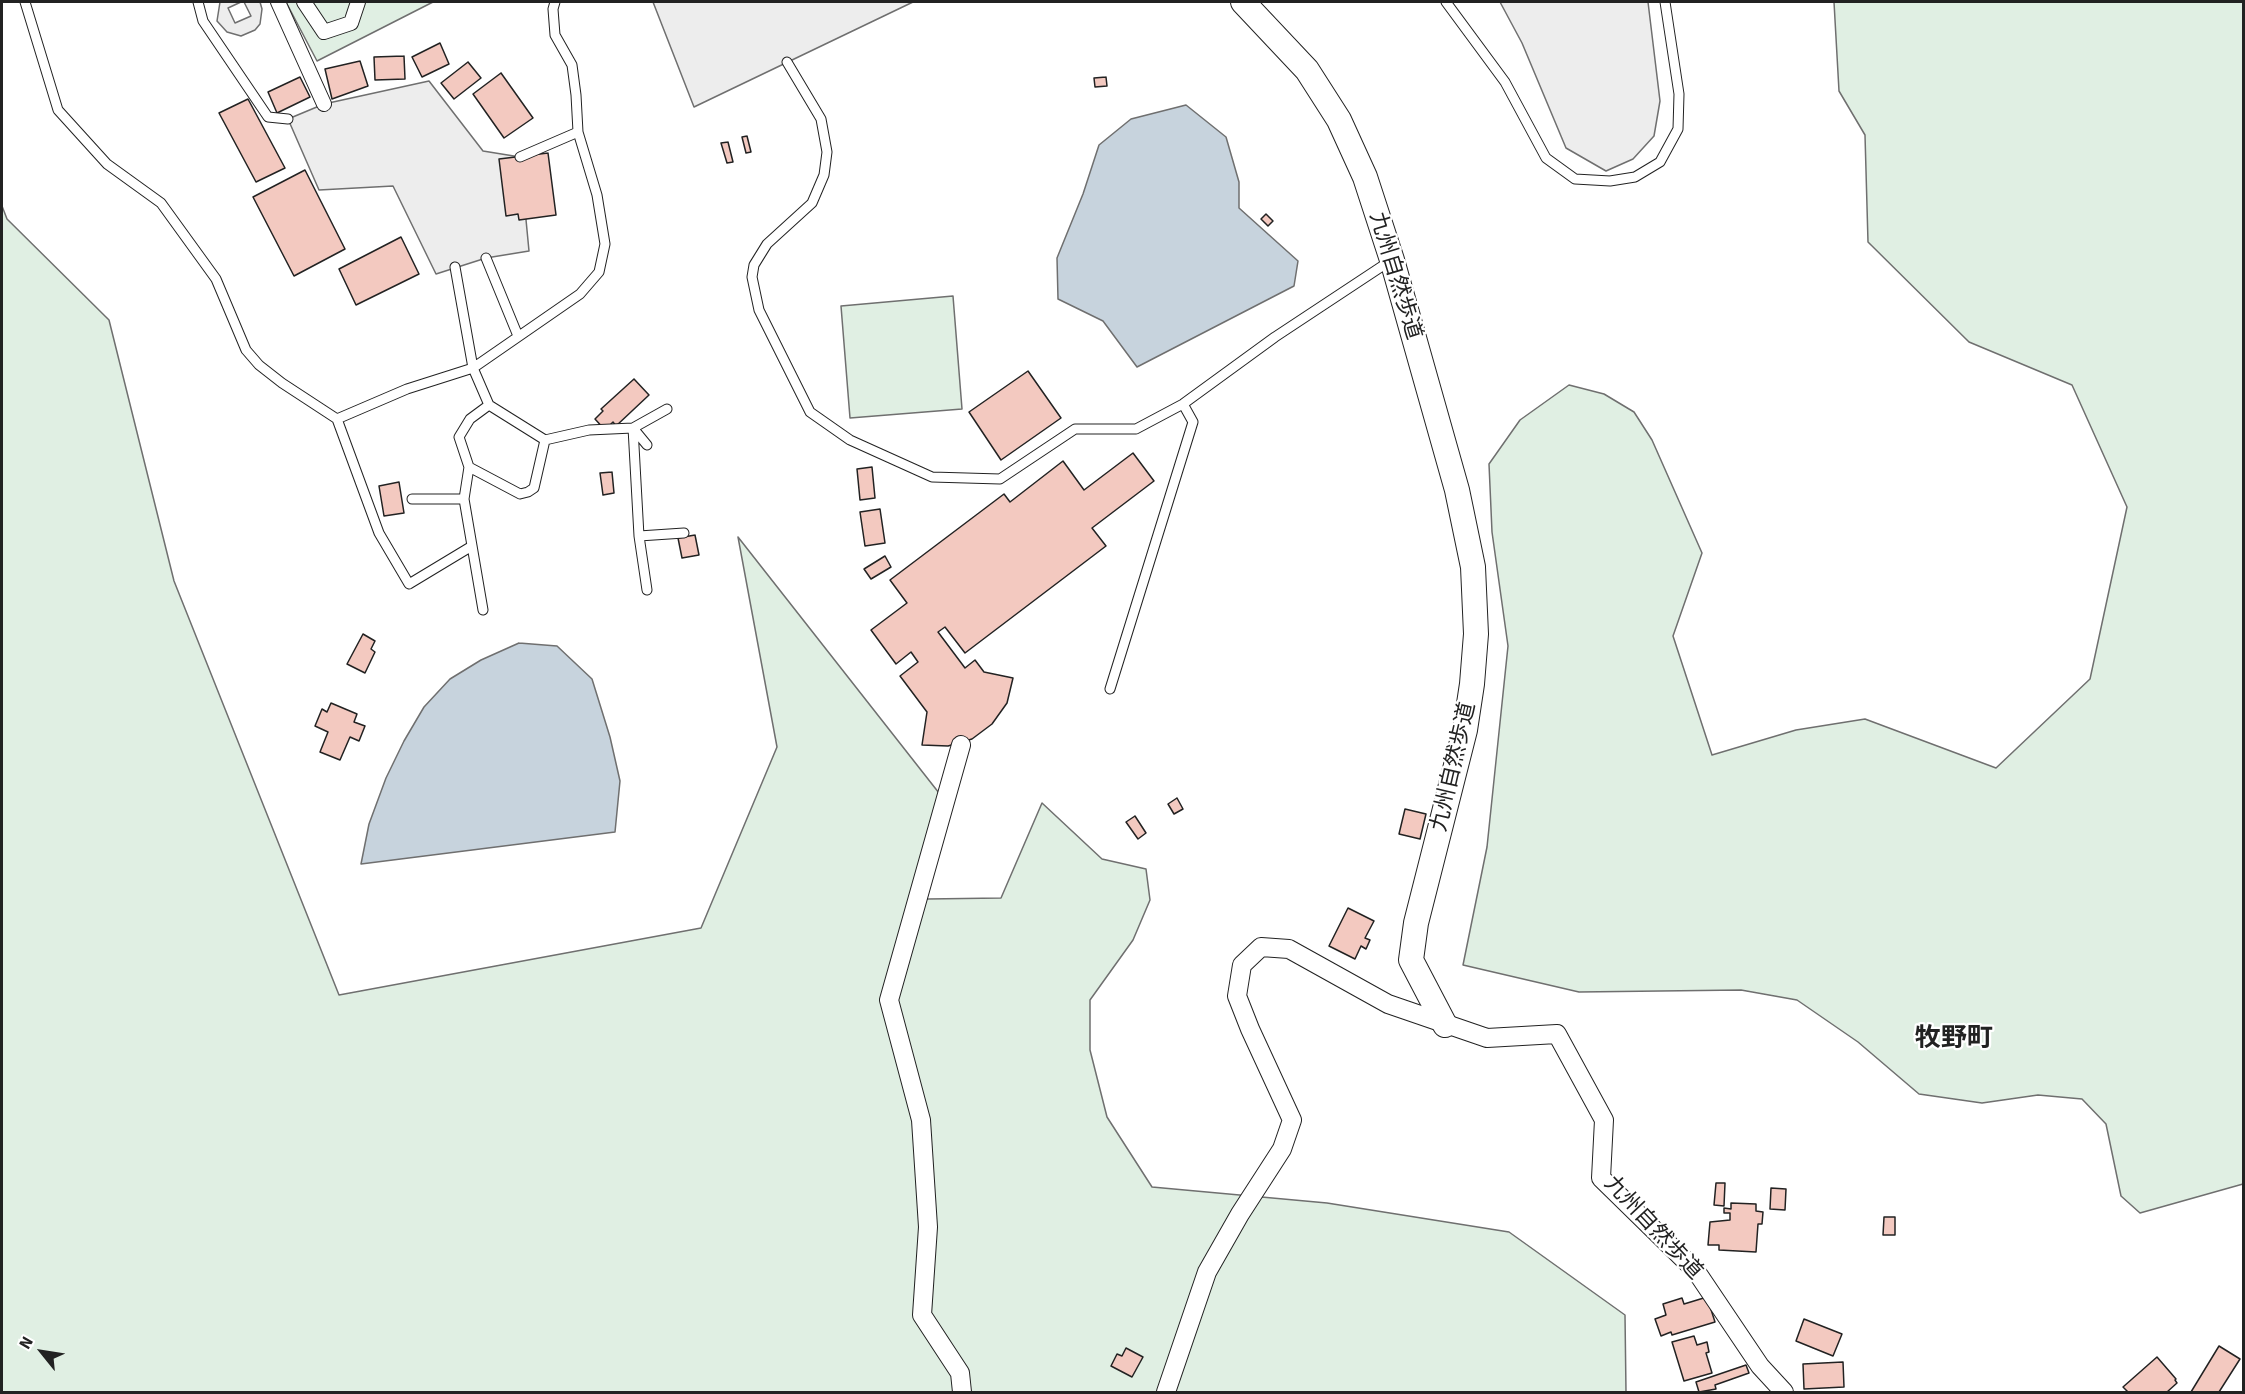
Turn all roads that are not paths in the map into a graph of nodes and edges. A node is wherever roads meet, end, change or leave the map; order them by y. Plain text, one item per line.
1 (25, 2) edge
2 (198, 2) edge
3 (278, 2) edge
4 (303, 2) edge
5 (358, 2) edge
6 (555, 2) edge
7 (1243, 2) edge
8 (1446, 2) edge
9 (1665, 2) edge
10 (788, 62) dead end
11 (324, 105) dead end
12 (288, 119) dead end
13 (578, 132) junction
14 (520, 157) dead end
15 (486, 258) dead end
16 (1392, 260) junction
17 (455, 267) dead end
18 (518, 336) junction
19 (473, 368) junction
20 (1183, 404) junction
21 (489, 405) junction
22 (667, 409) dead end
23 (337, 419) junction
24 (633, 428) junction
25 (545, 440) junction
26 (647, 445) dead end
27 (469, 467) junction
28 (412, 499) dead end
29 (464, 499) junction
30 (684, 533) dead end
31 (639, 536) junction
32 (472, 546) junction
33 (647, 590) dead end
34 (483, 610) dead end
35 (1110, 689) dead end
36 (961, 745) dead end
37 (1445, 1025) junction
38 (962, 1392) edge
39 (1166, 1392) edge
40 (1784, 1392) edge

1 - 23 lane
2 - 12 lane
3 - 11 street
4 - 5 street
6 - 13 lane
7 - 16 street, 九州自然歩道
8 - 9 lane
10 - 20 lane
13 - 14 lane
13 - 18 lane
15 - 18 lane
16 - 20 lane
16 - 37 street, 九州自然歩道
17 - 19 lane
18 - 19 lane
19 - 21 lane
19 - 23 lane
20 - 35 lane
21 - 25 lane
21 - 27 lane
22 - 24 lane
23 - 32 lane
24 - 25 lane
24 - 26 lane
24 - 31 lane
25 - 27 lane
27 - 29 lane
28 - 29 lane
29 - 32 lane
30 - 31 lane
31 - 33 lane
32 - 34 lane
36 - 38 street
37 - 39 street
37 - 40 street, 九州自然歩道

